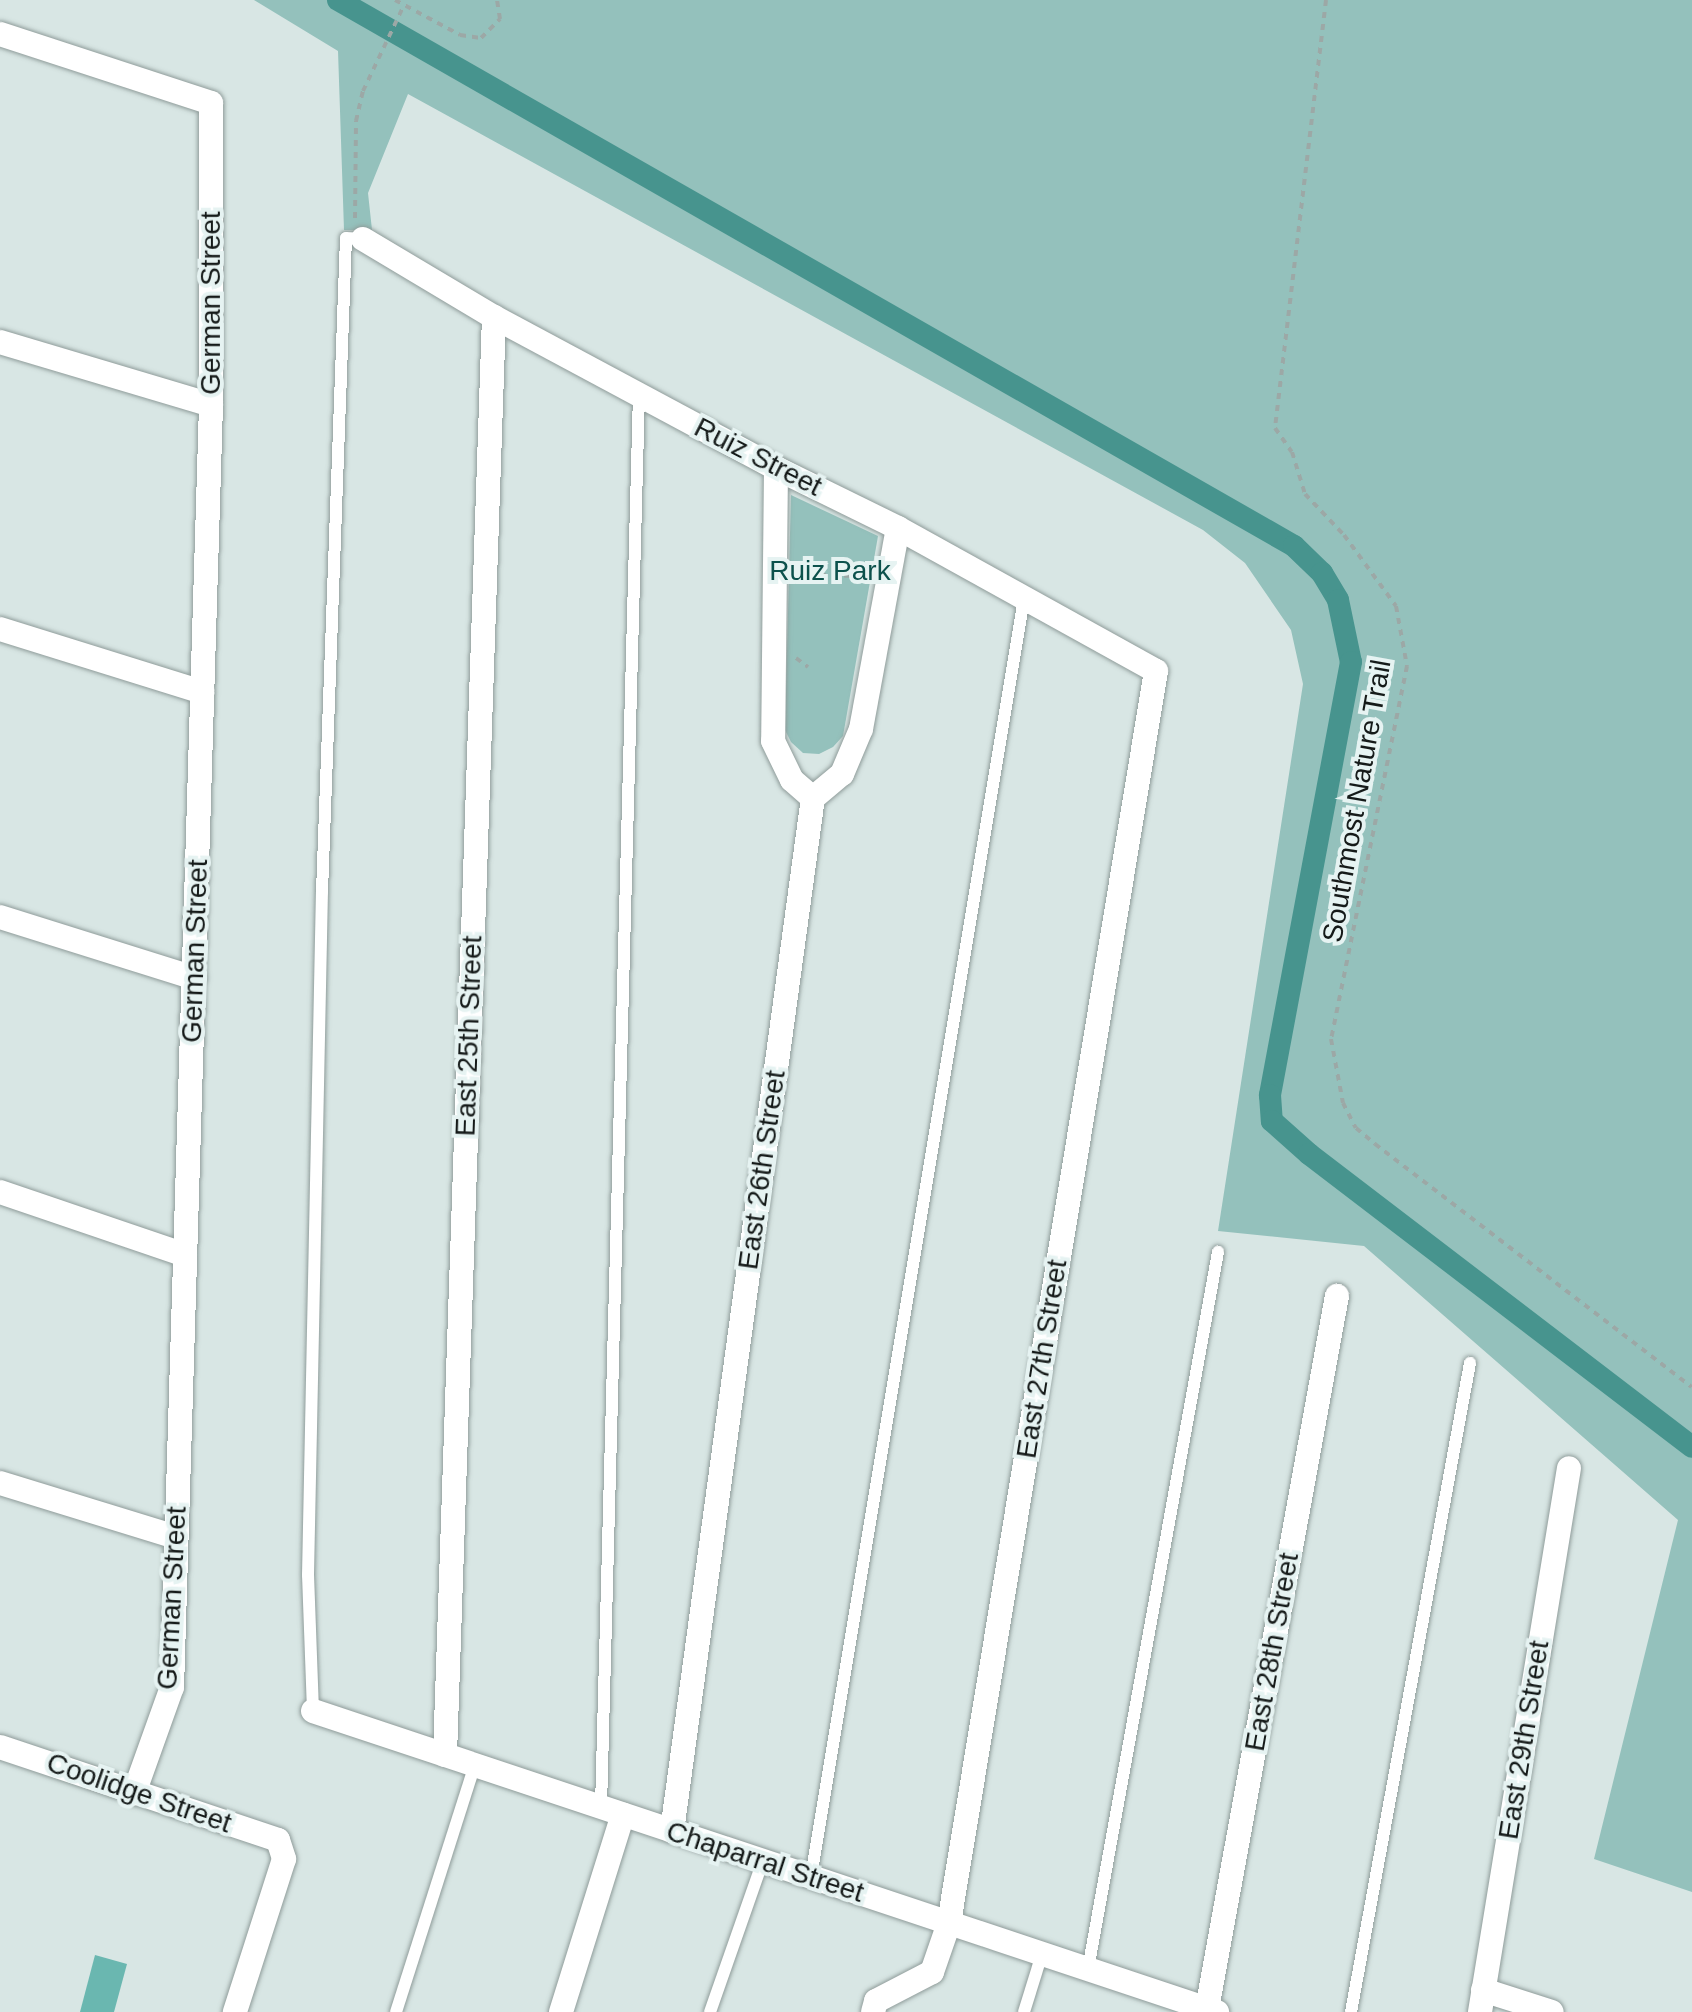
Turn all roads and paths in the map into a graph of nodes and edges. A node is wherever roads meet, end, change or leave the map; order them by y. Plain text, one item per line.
1 (395, 0) edge
2 (497, 0) edge
3 (1326, 0) edge
4 (404, 5) junction
5 (0, 34) edge
6 (363, 239) junction
7 (494, 317) junction
8 (0, 342) edge
9 (639, 395) junction
10 (211, 405) junction
11 (776, 468) junction
12 (898, 528) junction
13 (853, 576) dead end
14 (775, 581) junction
15 (1024, 598) junction
16 (0, 629) edge
17 (1156, 671) joint
18 (202, 692) junction
19 (813, 798) junction
20 (0, 917) edge
21 (195, 978) junction
22 (0, 1192) edge
23 (1218, 1252) dead end
24 (185, 1255) junction
25 (1337, 1296) dead end
26 (1470, 1363) dead end
27 (1692, 1387) edge
28 (1569, 1468) dead end
29 (0, 1483) edge
30 (175, 1537) junction
31 (313, 1711) joint
32 (0, 1747) edge
33 (445, 1755) junction
34 (475, 1765) junction
35 (134, 1793) junction
36 (612, 1811) junction
37 (672, 1831) junction
38 (763, 1861) junction
39 (811, 1877) junction
40 (949, 1923) junction
41 (1042, 1954) junction
42 (1088, 1969) junction
43 (1482, 2001) edge
44 (1212, 2010) edge
45 (235, 2012) edge
46 (396, 2012) edge
47 (561, 2012) edge
48 (710, 2012) edge
49 (873, 2012) edge
50 (1024, 2012) edge
51 (1351, 2012) edge
52 (1552, 2012) edge

1 - 4 path
2 - 4 path
3 - 27 path, Southmost Nature Trail
4 - 6 path
5 - 10 street, German Street
6 - 7 street, Ruiz Street
6 - 31 lane
7 - 9 street, Ruiz Street
7 - 33 street, East 25th Street
8 - 10 street
9 - 11 street, Ruiz Street
9 - 36 lane
10 - 18 street, German Street
11 - 12 street, Ruiz Street
11 - 14 street
12 - 15 street, Ruiz Street
12 - 19 street
13 - 14 path
14 - 19 street
15 - 17 street, Ruiz Street
15 - 39 lane
16 - 18 street
17 - 40 street, East 27th Street
18 - 21 street, German Street
19 - 37 street, East 26th Street
20 - 21 street
21 - 24 street, German Street
22 - 24 street
23 - 42 lane
24 - 30 street, German Street
25 - 44 street, East 28th Street
26 - 51 lane
28 - 43 street, East 29th Street
29 - 30 street
30 - 35 street, German Street
31 - 33 street, Chaparral Street
32 - 35 street, Coolidge Street
33 - 34 street, Chaparral Street
34 - 36 street, Chaparral Street
34 - 46 lane
35 - 45 street, Coolidge Street
36 - 37 street, Chaparral Street
36 - 47 street
37 - 38 street, Chaparral Street
38 - 39 street, Chaparral Street
38 - 48 lane
39 - 40 street, Chaparral Street
40 - 41 street, Chaparral Street
40 - 49 street, East 27th Street
41 - 42 street, Chaparral Street
41 - 50 lane
42 - 44 street, Chaparral Street
43 - 52 street

